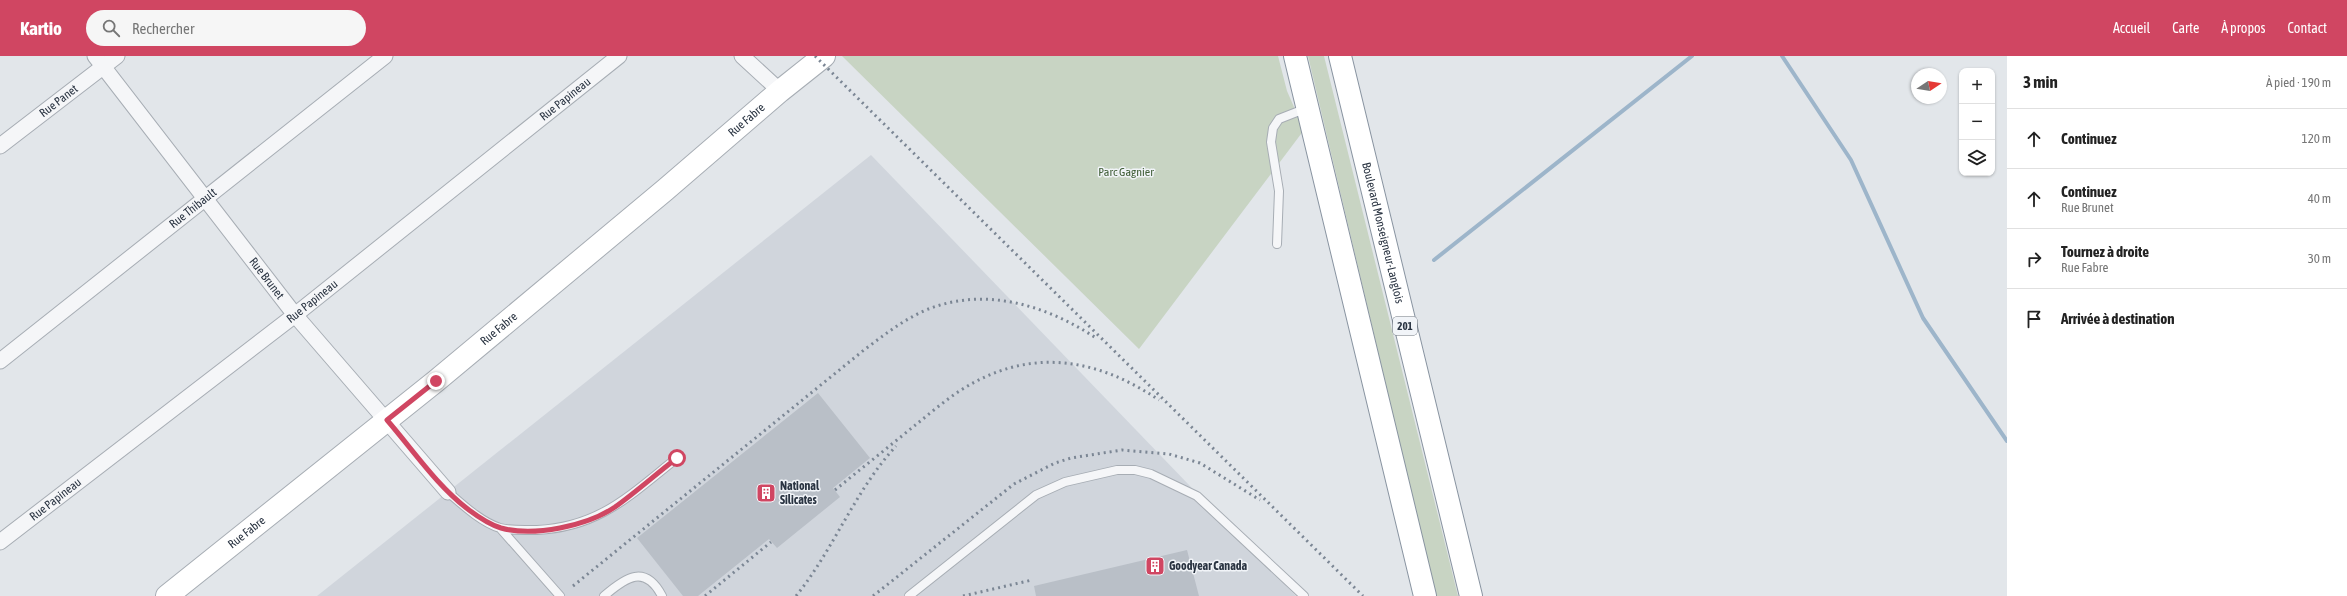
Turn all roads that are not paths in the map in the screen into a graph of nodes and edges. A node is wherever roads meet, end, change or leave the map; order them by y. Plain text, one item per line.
1 (116, 56) edge
2 (385, 56) edge
3 (619, 56) edge
4 (742, 56) edge
5 (824, 56) edge
6 (1295, 56) edge
7 (1340, 56) edge
8 (99, 61) edge
9 (780, 91) junction
10 (1307, 108) junction
11 (0, 146) edge
12 (205, 200) junction
13 (1277, 244) dead end
14 (295, 314) junction
15 (0, 361) edge
16 (387, 420) junction
17 (677, 458) dead end
18 (448, 492) joint
19 (500, 528) junction
20 (0, 542) edge
21 (167, 596) edge
22 (560, 596) edge
23 (604, 596) edge
24 (662, 596) edge
25 (909, 596) edge
26 (1304, 596) edge
27 (1425, 596) edge
28 (1471, 596) edge

1 - 8 street, Rue Panet
2 - 12 street, Rue Thibault
3 - 14 street, Rue Papineau
4 - 9 street
5 - 9 main road, Rue Fabre
6 - 10 main road
7 - 28 main road, Boulevard Monseigneur-Langlois / 201
8 - 11 street, Rue Panet
8 - 12 street, Rue Brunet
9 - 16 main road, Rue Fabre
10 - 13 lane
10 - 27 main road
12 - 14 street, Rue Brunet
12 - 15 street, Rue Thibault
14 - 16 street, Rue Brunet
14 - 20 street, Rue Papineau
16 - 18 street, Rue Brunet
16 - 21 main road, Rue Fabre
17 - 19 lane
18 - 19 lane
19 - 22 lane
23 - 24 lane
25 - 26 lane

